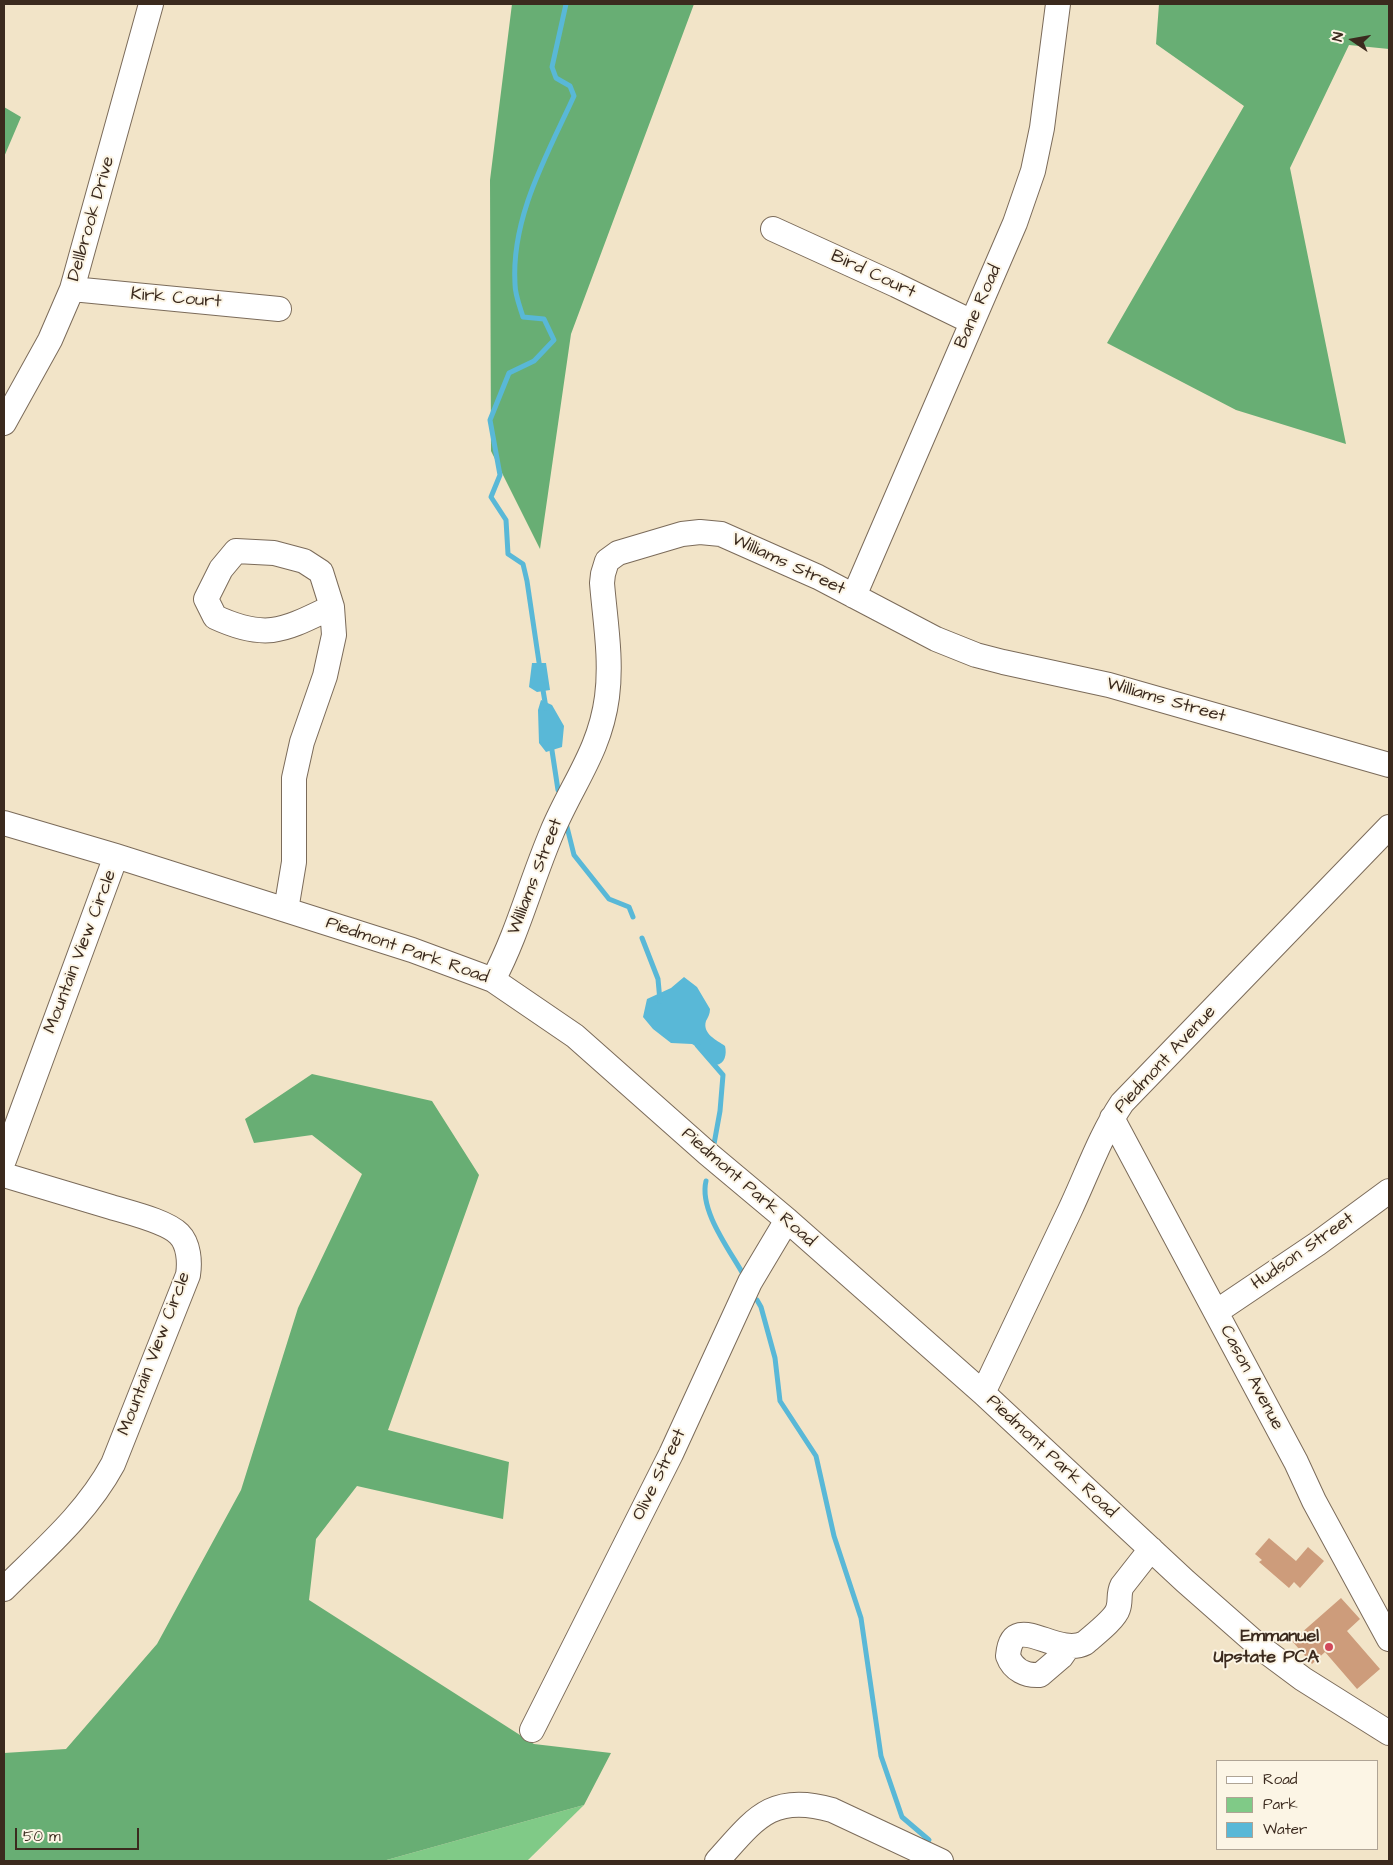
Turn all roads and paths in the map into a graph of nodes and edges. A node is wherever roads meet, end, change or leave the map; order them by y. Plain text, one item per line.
1 (151, 4) edge
2 (1058, 4) edge
3 (773, 229) dead end
4 (72, 289) junction
5 (279, 309) dead end
6 (972, 322) junction
7 (4, 423) edge
8 (854, 596) junction
9 (332, 607) junction
10 (1389, 765) edge
11 (4, 823) edge
12 (1389, 827) edge
13 (116, 856) junction
14 (286, 910) junction
15 (493, 980) junction
16 (1112, 1118) junction
17 (4, 1160) edge
18 (4, 1175) edge
19 (1389, 1191) edge
20 (787, 1220) junction
21 (1216, 1312) junction
22 (983, 1393) junction
23 (1150, 1549) junction
24 (4, 1589) edge
25 (1389, 1638) edge
26 (1068, 1647) dead end
27 (532, 1730) dead end
28 (1389, 1733) edge
29 (717, 1861) edge
30 (941, 1861) edge

1 - 4 street, Dellbrook Drive
2 - 6 street, Bane Road
3 - 6 street, Bird Court
4 - 5 street, Kirk Court
4 - 7 street, Dellbrook Drive
6 - 8 street, Bane Road
8 - 10 street, Williams Street
8 - 15 street, Williams Street
9 - 9 street
9 - 14 street
11 - 13 street, Piedmont Park Road
12 - 16 street, Piedmont Avenue
13 - 14 street, Piedmont Park Road
13 - 17 street, Mountain View Circle
14 - 15 street, Piedmont Park Road
15 - 20 street, Piedmont Park Road
16 - 21 street, Cason Avenue
16 - 22 street, Piedmont Avenue
18 - 24 street, Mountain View Circle
19 - 21 street, Hudson Street
20 - 22 street, Piedmont Park Road
20 - 27 street, Olive Street
21 - 25 street, Cason Avenue
22 - 23 street, Piedmont Park Road
23 - 26 street
23 - 28 street, Piedmont Park Road
29 - 30 street

